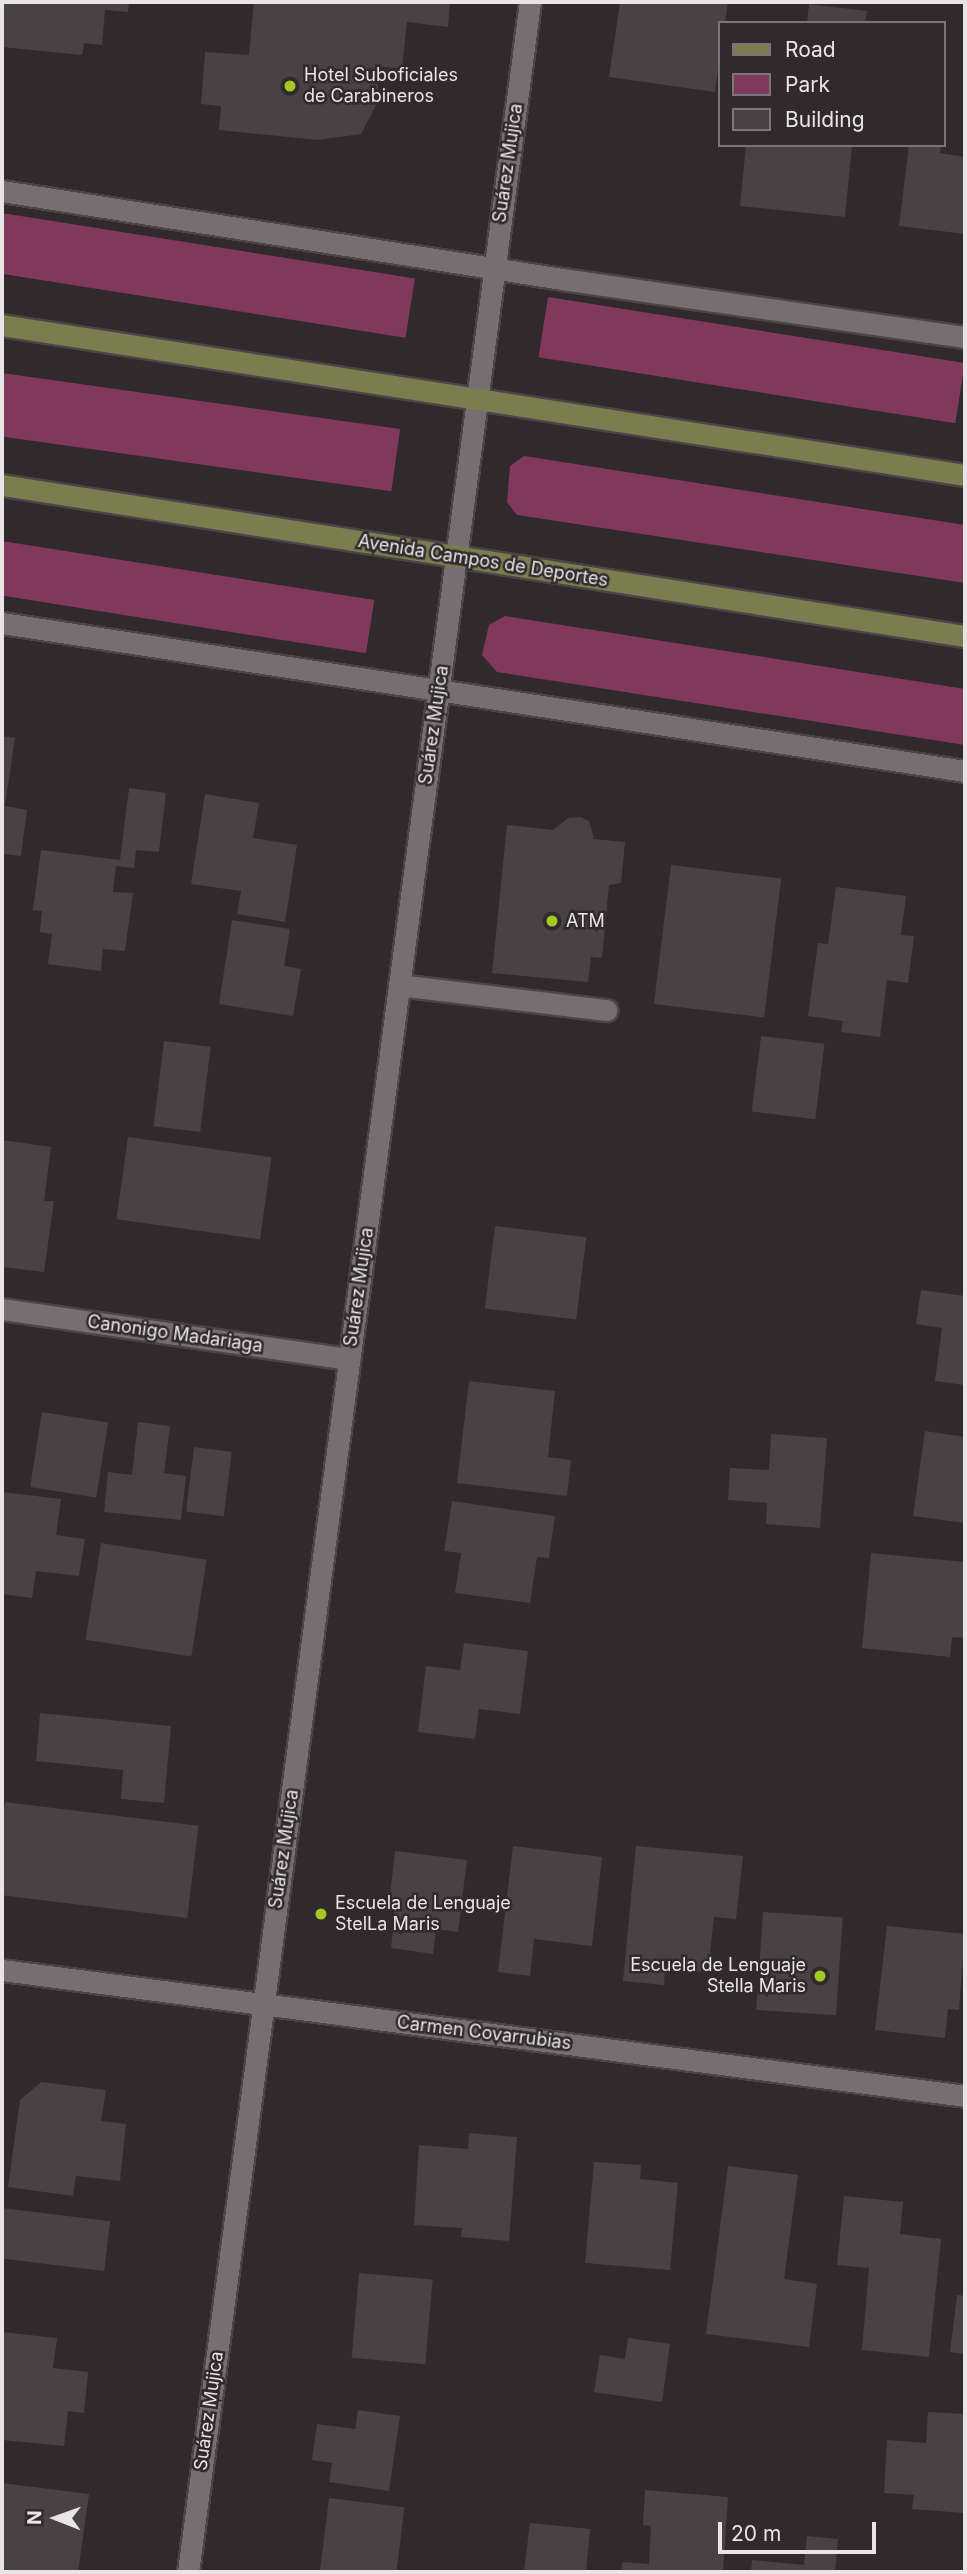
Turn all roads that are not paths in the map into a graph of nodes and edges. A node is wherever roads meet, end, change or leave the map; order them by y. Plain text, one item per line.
1 (530, 2) edge
2 (2, 191) edge
3 (494, 267) junction
4 (2, 325) edge
5 (965, 337) edge
6 (477, 399) junction
7 (965, 475) edge
8 (2, 485) edge
9 (456, 557) junction
10 (2, 622) edge
11 (965, 636) edge
12 (439, 688) junction
13 (965, 771) edge
14 (399, 985) junction
15 (607, 1010) dead end
16 (2, 1309) edge
17 (349, 1359) junction
18 (2, 1970) edge
19 (264, 2004) junction
20 (965, 2096) edge
21 (188, 2572) edge

1 - 3 street, Suárez Mujica
2 - 3 street
3 - 5 street
3 - 6 street, Suárez Mujica
4 - 6 main road
6 - 7 main road
6 - 9 street, Suárez Mujica
8 - 9 main road, Avenida Campos de Deportes
9 - 11 main road, Avenida Campos de Deportes
9 - 12 street, Suárez Mujica
10 - 12 street
12 - 13 street
12 - 14 street, Suárez Mujica
14 - 15 street
14 - 17 street, Suárez Mujica
16 - 17 street, Canonigo Madariaga
17 - 19 street, Suárez Mujica
18 - 19 street, Carmen Covarrubias
19 - 20 street, Carmen Covarrubias
19 - 21 street, Suárez Mujica

